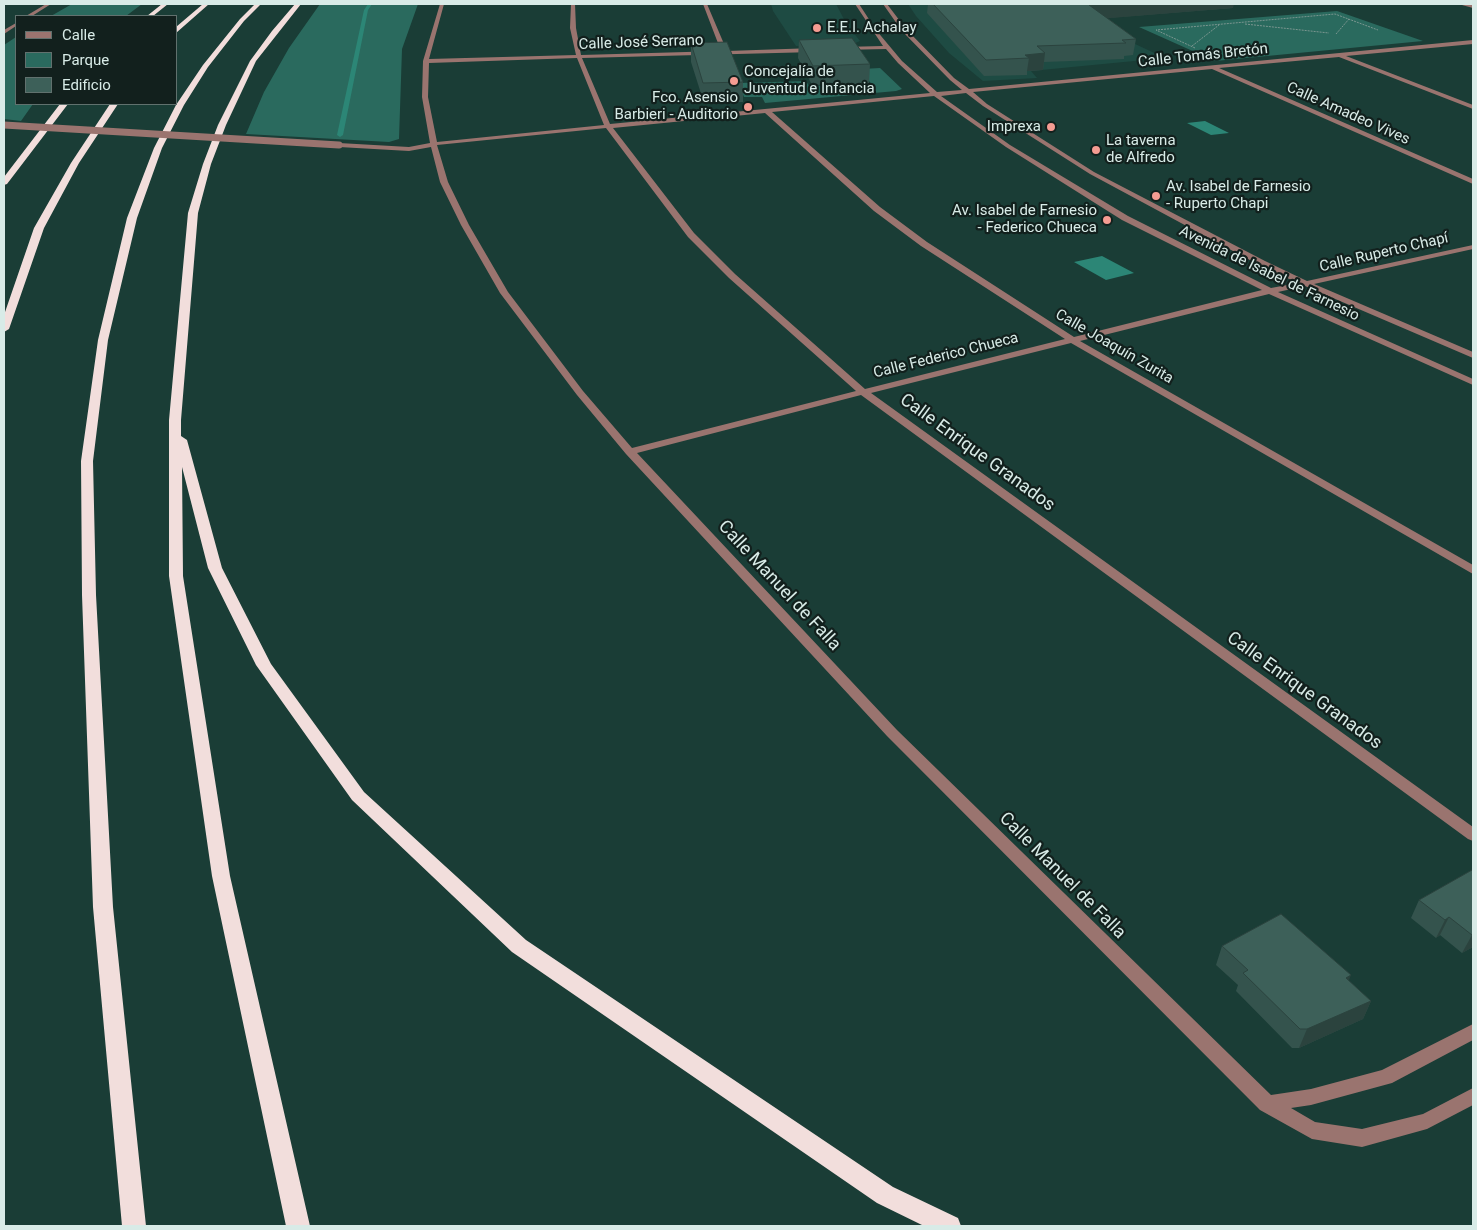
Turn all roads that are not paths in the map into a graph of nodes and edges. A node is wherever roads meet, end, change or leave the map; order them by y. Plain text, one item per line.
1 (49, 4) edge
2 (165, 4) edge
3 (206, 4) edge
4 (258, 4) edge
5 (298, 4) edge
6 (442, 4) edge
7 (573, 4) edge
8 (705, 4) edge
9 (857, 4) edge
10 (885, 4) edge
11 (1464, 4) edge
12 (1473, 7) edge
13 (31, 15) edge
14 (151, 15) edge
15 (15, 25) edge
16 (178, 29) edge
17 (4, 32) edge
18 (1473, 42) edge
19 (1459, 44) junction
20 (887, 48) junction
21 (1473, 48) edge
22 (830, 49) edge
23 (821, 50) edge
24 (725, 53) junction
25 (1338, 55) junction
26 (579, 57) junction
27 (426, 61) junction
28 (1212, 68) junction
29 (969, 92) junction
30 (936, 94) junction
31 (63, 105) edge
32 (113, 105) edge
33 (1473, 107) edge
34 (767, 111) junction
35 (4, 125) edge
36 (608, 126) junction
37 (434, 144) junction
38 (4, 182) edge
39 (1473, 182) edge
40 (1473, 247) edge
41 (1308, 284) junction
42 (1270, 291) junction
43 (4, 329) edge
44 (1072, 340) junction
45 (1473, 355) edge
46 (1473, 382) edge
47 (863, 392) junction
48 (175, 420) junction
49 (630, 452) junction
50 (1473, 570) edge
51 (1473, 836) edge
52 (1473, 1032) edge
53 (1473, 1096) edge
54 (1267, 1104) junction
55 (134, 1226) edge
56 (298, 1226) edge
57 (950, 1226) edge

1 - 13 street
2 - 14 highway
3 - 16 highway
4 - 55 highway
5 - 48 highway
6 - 27 street, Calle Manuel de Falla
7 - 26 street, Calle Enrique Granados
8 - 24 street
9 - 20 street, Avenida de Isabel de Farnesio
10 - 29 street, Avenida de Isabel de Farnesio
11 - 12 street
15 - 17 street
18 - 19 street, Calle Tomás Bretón
19 - 21 street
19 - 25 street, Calle Tomás Bretón
20 - 22 street
20 - 30 street, Avenida de Isabel de Farnesio
23 - 24 street, Calle José Serrano
24 - 26 street, Calle José Serrano
25 - 28 street, Calle Tomás Bretón
25 - 33 street
26 - 27 street, Calle José Serrano
26 - 36 street, Calle Enrique Granados
27 - 37 street, Calle Manuel de Falla
28 - 29 street, Calle Tomás Bretón
28 - 39 street, Calle Amadeo Vives
29 - 30 street, Calle Tomás Bretón
29 - 41 street, Avenida de Isabel de Farnesio
30 - 34 street, Calle Tomás Bretón
30 - 42 street, Avenida de Isabel de Farnesio
31 - 38 highway
32 - 43 highway
34 - 36 street, Calle Tomás Bretón
34 - 44 street, Calle Joaquín Zurita
35 - 37 street, Calle Tomás Bretón, bridge
36 - 37 street, Calle Tomás Bretón
36 - 47 street, Calle Enrique Granados
37 - 49 street, Calle Manuel de Falla
40 - 41 street, Calle Ruperto Chapí
41 - 42 street, Calle Ruperto Chapí
41 - 45 street, Avenida de Isabel de Farnesio
42 - 44 street, Calle Federico Chueca
42 - 46 street, Avenida de Isabel de Farnesio
44 - 47 street, Calle Federico Chueca
44 - 50 street, Calle Joaquín Zurita
47 - 49 street, Calle Federico Chueca
47 - 51 street, Calle Enrique Granados
48 - 56 highway
48 - 57 highway
49 - 54 street, Calle Manuel de Falla
52 - 54 street
53 - 54 street, Calle Manuel de Falla

